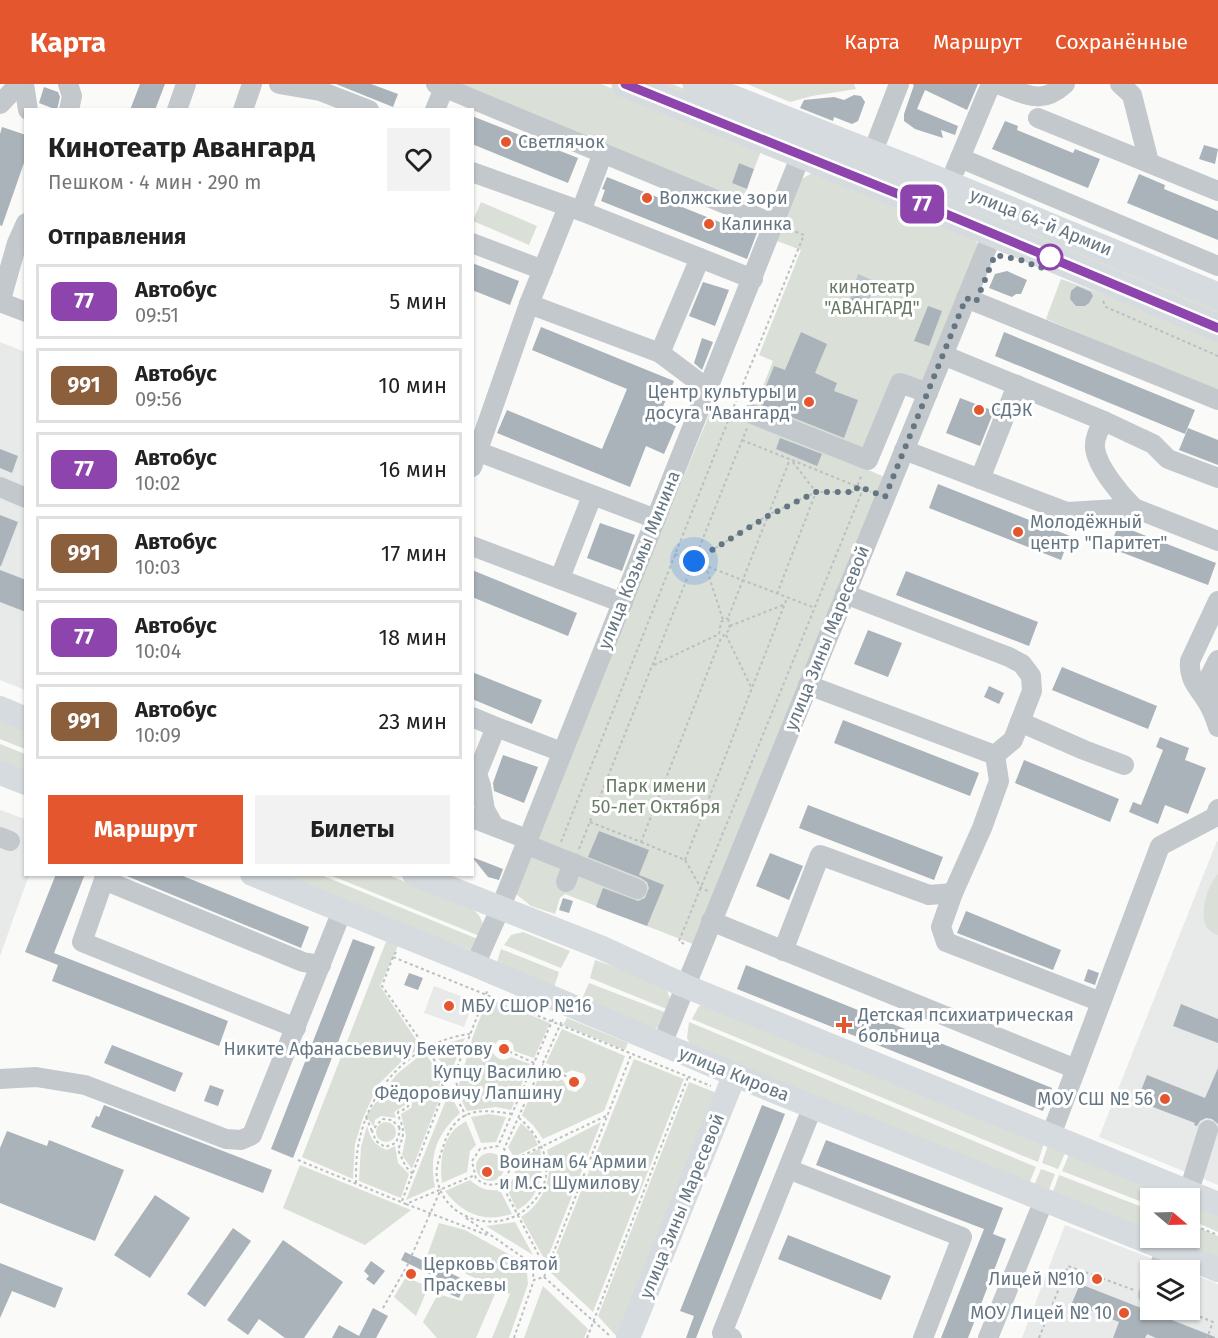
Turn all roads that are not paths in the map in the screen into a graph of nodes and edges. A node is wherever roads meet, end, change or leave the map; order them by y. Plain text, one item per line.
1 (19, 84) edge
2 (24, 84) edge
3 (68, 84) edge
4 (186, 84) edge
5 (252, 84) edge
6 (279, 84) edge
7 (625, 84) edge
8 (696, 84) edge
9 (991, 84) edge
10 (997, 84) edge
11 (1065, 84) edge
12 (1120, 84) edge
13 (897, 85) edge
14 (440, 86) edge
15 (320, 95) edge
16 (0, 104) edge
17 (28, 108) edge
18 (69, 108) edge
19 (178, 108) edge
20 (244, 108) edge
21 (362, 108) edge
22 (435, 108) edge
23 (1038, 118) dead end
24 (603, 153) junction
25 (872, 154) junction
26 (801, 155) junction
27 (960, 158) junction
28 (1149, 162) junction
29 (474, 173) edge
30 (948, 184) junction
31 (1218, 191) edge
32 (574, 209) junction
33 (774, 224) junction
34 (24, 228) edge
35 (993, 233) junction
36 (474, 244) edge
37 (700, 258) junction
38 (1218, 266) edge
39 (543, 270) junction
40 (753, 279) junction
41 (1218, 296) edge
42 (966, 298) junction
43 (0, 299) edge
44 (529, 304) junction
45 (24, 311) edge
46 (1218, 328) edge
47 (660, 353) junction
48 (943, 356) junction
49 (1017, 385) junction
50 (708, 389) junction
51 (928, 393) junction
52 (1218, 400) edge
53 (752, 414) road end
54 (1104, 421) junction
55 (904, 450) junction
56 (476, 460) edge
57 (1218, 478) edge
58 (980, 479) junction
59 (0, 488) edge
60 (592, 496) junction
61 (24, 497) edge
62 (1134, 508) junction
63 (656, 519) junction
64 (1218, 541) edge
65 (474, 547) edge
66 (560, 578) junction
67 (845, 594) junction
68 (1218, 601) edge
69 (623, 603) junction
70 (1218, 660) edge
71 (808, 685) junction
72 (0, 708) edge
73 (1214, 709) edge
74 (24, 718) edge
75 (474, 718) edge
76 (1020, 722) junction
77 (496, 727) junction
78 (1218, 727) edge
79 (562, 752) junction
80 (995, 755) junction
81 (1124, 765) dead end
82 (0, 772) edge
83 (24, 782) edge
84 (1218, 809) edge
85 (474, 820) edge
86 (494, 826) junction
87 (526, 842) junction
88 (257, 876) edge
89 (419, 876) edge
90 (105, 877) edge
91 (637, 889) dead end
92 (952, 893) junction
93 (500, 909) junction
94 (342, 911) junction
95 (711, 921) junction
96 (783, 951) junction
97 (321, 965) junction
98 (475, 965) junction
99 (685, 986) junction
100 (1101, 1002) junction
101 (296, 1028) junction
102 (662, 1044) junction
103 (1076, 1069) junction
104 (0, 1079) edge
105 (732, 1084) junction
106 (813, 1106) junction
107 (1208, 1130) dead end
108 (1051, 1135) junction
109 (788, 1169) junction
110 (1182, 1188) edge
111 (1190, 1188) edge
112 (1200, 1196) edge
113 (1044, 1200) junction
114 (1218, 1204) edge
115 (1162, 1260) edge
116 (1200, 1267) edge
117 (1218, 1270) edge
118 (628, 1338) edge
119 (732, 1338) edge
120 (923, 1338) edge
121 (988, 1338) edge

1 - 16 street
2 - 17 street
3 - 18 street
4 - 19 street
5 - 20 street
6 - 15 street
7 - 26 highway, улица 64-й Армии
8 - 25 highway, улица 64-й Армии
9 - 27 street
10 - 11 street
12 - 28 street
13 - 25 street
14 - 22 street
14 - 24 street
15 - 21 street
23 - 28 street
24 - 32 street
24 - 33 street
25 - 30 highway, улица 64-й Армии
26 - 33 street, улица Козьмы Минина
26 - 35 highway, улица 64-й Армии
27 - 30 street
27 - 38 street
28 - 31 street
29 - 32 street
30 - 41 highway, улица 64-й Армии
32 - 37 street
32 - 39 street
33 - 40 street, улица Козьмы Минина
34 - 43 street
35 - 42 street, улица Зины Маресевой
35 - 46 highway, улица 64-й Армии
36 - 39 street
37 - 40 street
37 - 47 street
39 - 44 street
40 - 50 street, улица Козьмы Минина
42 - 48 street, улица Зины Маресевой
42 - 52 street
43 - 45 street
44 - 47 street
44 - 56 street
47 - 50 street
48 - 49 street
48 - 51 street, улица Зины Маресевой
49 - 54 street
49 - 58 street
50 - 63 street, улица Козьмы Минина
51 - 53 street
51 - 55 street, улица Зины Маресевой
54 - 57 street
54 - 62 street
55 - 58 street
55 - 67 street, улица Зины Маресевой
56 - 60 street
58 - 62 street
59 - 61 street
60 - 63 street
60 - 66 street
62 - 64 street
63 - 69 street, улица Козьмы Минина
65 - 66 street
66 - 69 street
67 - 71 street, улица Зины Маресевой
67 - 76 street
68 - 73 street
69 - 79 street, улица Козьмы Минина
70 - 73 street
71 - 80 street
71 - 95 street, улица Зины Маресевой
72 - 74 main road
73 - 78 street
75 - 77 street
76 - 80 street
76 - 81 street
77 - 79 street
77 - 86 street
79 - 87 street, улица Козьмы Минина
80 - 92 street
82 - 83 main road
84 - 100 street
85 - 86 street
86 - 87 street
87 - 91 street
87 - 93 street, улица Козьмы Минина
88 - 94 main road, улица Кирова
89 - 93 main road
90 - 97 street
90 - 101 street
92 - 96 street
92 - 100 street
93 - 98 street, улица Козьмы Минина
93 - 99 main road
94 - 97 street
94 - 98 main road, улица Кирова
95 - 96 street
95 - 99 street, улица Зины Маресевой
96 - 103 street
97 - 101 street
98 - 102 main road, улица Кирова
99 - 102 street, улица Зины Маресевой
99 - 108 main road
100 - 103 street
101 - 104 street
102 - 105 main road, улица Кирова
103 - 108 street
105 - 106 main road, улица Кирова
105 - 118 main road, улица Зины Маресевой
106 - 109 street
106 - 113 main road, улица Кирова
107 - 111 street
108 - 110 main road
109 - 119 street
109 - 120 street
112 - 114 main road
113 - 115 main road, улица Кирова
113 - 121 street
116 - 117 main road, улица Кирова

